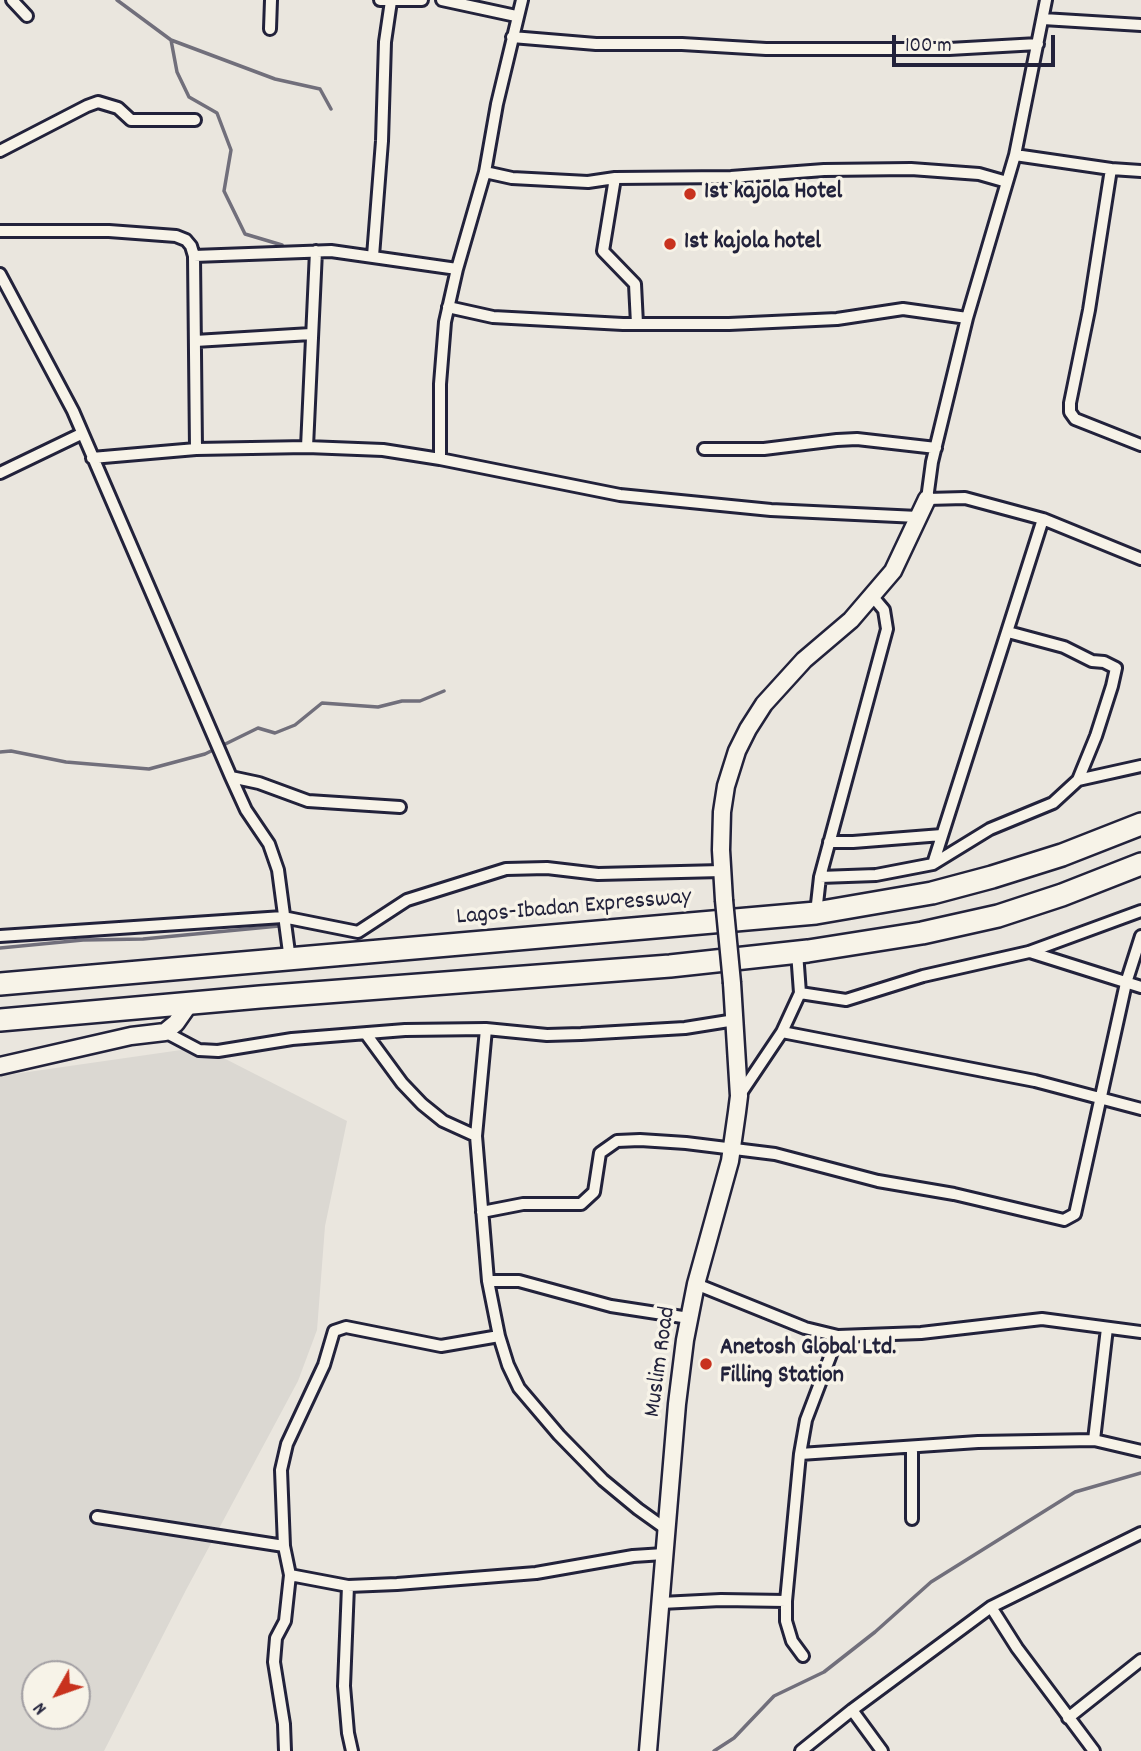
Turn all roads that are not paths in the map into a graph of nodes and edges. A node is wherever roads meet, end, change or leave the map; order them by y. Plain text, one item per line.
1 (12, 0) edge
2 (271, 0) edge
3 (422, 0) edge
4 (442, 0) edge
5 (522, 0) edge
6 (1046, 0) edge
7 (386, 1) edge
8 (27, 16) dead end
9 (516, 16) junction
10 (1043, 19) junction
11 (1141, 26) edge
12 (270, 29) dead end
13 (512, 37) junction
14 (1038, 44) junction
15 (194, 120) dead end
16 (0, 151) edge
17 (1015, 155) junction
18 (1111, 169) junction
19 (1141, 171) edge
20 (485, 172) junction
21 (615, 178) junction
22 (1007, 182) junction
23 (0, 231) edge
24 (316, 251) junction
25 (194, 256) junction
26 (373, 256) junction
27 (457, 269) junction
28 (0, 274) edge
29 (448, 307) junction
30 (967, 318) junction
31 (637, 324) junction
32 (311, 334) junction
33 (195, 341) junction
34 (81, 434) junction
35 (1141, 445) edge
36 (307, 447) junction
37 (936, 448) junction
38 (197, 449) junction
39 (704, 449) dead end
40 (92, 458) junction
41 (440, 459) junction
42 (0, 473) edge
43 (927, 499) junction
44 (918, 517) junction
45 (1043, 519) junction
46 (1141, 559) edge
47 (873, 597) junction
48 (1008, 632) junction
49 (1141, 766) edge
50 (230, 777) junction
51 (1077, 780) junction
52 (400, 807) dead end
53 (1141, 824) edge
54 (942, 835) junction
55 (829, 842) junction
56 (933, 864) junction
57 (1141, 864) edge
58 (722, 871) junction
59 (820, 877) junction
60 (1141, 911) edge
61 (816, 913) junction
62 (283, 917) junction
63 (0, 936) edge
64 (1141, 936) edge
65 (1029, 951) junction
66 (797, 952) junction
67 (290, 960) junction
68 (1126, 983) junction
69 (0, 984) edge
70 (1141, 987) edge
71 (800, 993) junction
72 (190, 1003) junction
73 (0, 1020) edge
74 (734, 1020) junction
75 (486, 1029) junction
76 (164, 1032) junction
77 (782, 1032) junction
78 (366, 1034) junction
79 (0, 1066) edge
80 (739, 1096) junction
81 (1101, 1099) junction
82 (1141, 1109) edge
83 (476, 1136) junction
84 (733, 1149) junction
85 (482, 1212) junction
86 (488, 1280) junction
87 (696, 1284) junction
88 (689, 1318) junction
89 (1107, 1328) junction
90 (1141, 1332) edge
91 (499, 1336) junction
92 (838, 1336) junction
93 (1094, 1440) junction
94 (912, 1448) junction
95 (1141, 1451) edge
96 (800, 1454) junction
97 (97, 1517) dead end
98 (912, 1519) dead end
99 (666, 1529) junction
100 (1141, 1533) edge
101 (284, 1546) junction
102 (664, 1554) junction
103 (290, 1575) junction
104 (348, 1586) junction
105 (786, 1601) junction
106 (661, 1603) junction
107 (991, 1607) junction
108 (803, 1656) dead end
109 (1141, 1660) edge
110 (852, 1710) junction
111 (1068, 1718) junction
112 (285, 1751) edge
113 (352, 1751) edge
114 (648, 1751) edge
115 (801, 1751) edge
116 (883, 1751) edge
117 (1094, 1751) edge

1 - 8 street
2 - 12 street
3 - 7 street
4 - 9 street
5 - 9 street
6 - 10 street
7 - 26 street
9 - 13 street
10 - 11 street
10 - 14 street
13 - 14 street
13 - 20 street
14 - 17 street
15 - 16 street
17 - 18 street
17 - 22 street
18 - 19 street
18 - 35 street
20 - 21 street
20 - 27 street
21 - 22 street
21 - 31 street
22 - 30 street
23 - 25 street
24 - 25 street
24 - 26 street
24 - 32 street
25 - 33 street
26 - 27 street
27 - 29 street
28 - 34 street
29 - 31 street
29 - 41 street
30 - 31 street
30 - 37 street
32 - 33 street
32 - 36 street
33 - 38 street
34 - 40 street
34 - 42 street
36 - 38 street
36 - 41 street
37 - 39 street
37 - 43 street
38 - 40 street
40 - 50 street
41 - 44 street
43 - 44 street, Muslim Road
43 - 45 street
44 - 47 street, Muslim Road
45 - 46 street
45 - 48 street
47 - 55 street
47 - 58 street, Muslim Road
48 - 51 street
48 - 54 street
49 - 51 street
50 - 52 street
50 - 62 street
51 - 56 street
53 - 61 highway, Lagos-Ibadan Expressway
54 - 55 street
54 - 56 street
55 - 59 street
56 - 59 street
57 - 66 highway
58 - 62 street
58 - 74 street, Muslim Road, bridge
59 - 61 street
60 - 65 street
61 - 67 highway, Lagos-Ibadan Expressway
62 - 63 street
62 - 67 street
64 - 68 street
65 - 68 street
65 - 71 street
66 - 71 street
66 - 72 highway
67 - 69 highway, Lagos-Ibadan Expressway
68 - 70 street
68 - 81 street
71 - 77 street
72 - 73 highway
72 - 76 street
74 - 75 street
74 - 80 street, Muslim Road
75 - 78 street
75 - 83 street
76 - 78 street
76 - 79 street
77 - 80 street
77 - 81 street
78 - 83 street
80 - 84 street, Muslim Road
81 - 82 street
81 - 84 street
83 - 85 street
84 - 85 street
84 - 87 street, Muslim Road
85 - 86 street
86 - 88 street
86 - 91 street
87 - 88 street, Muslim Road
87 - 92 street
88 - 99 street, Muslim Road
89 - 90 street
89 - 92 street
89 - 93 street
91 - 99 street
91 - 101 street
92 - 96 street
93 - 94 street
93 - 95 street
94 - 96 street
94 - 98 street
96 - 105 street
97 - 101 street
99 - 102 street, Muslim Road
100 - 107 street
101 - 103 street
102 - 104 street
102 - 106 street, Muslim Road
103 - 104 street
103 - 112 street
104 - 113 street
105 - 106 street
105 - 108 street
106 - 114 street, Muslim Road
107 - 110 street
107 - 111 street
109 - 111 street
110 - 115 street
110 - 116 street
111 - 117 street

